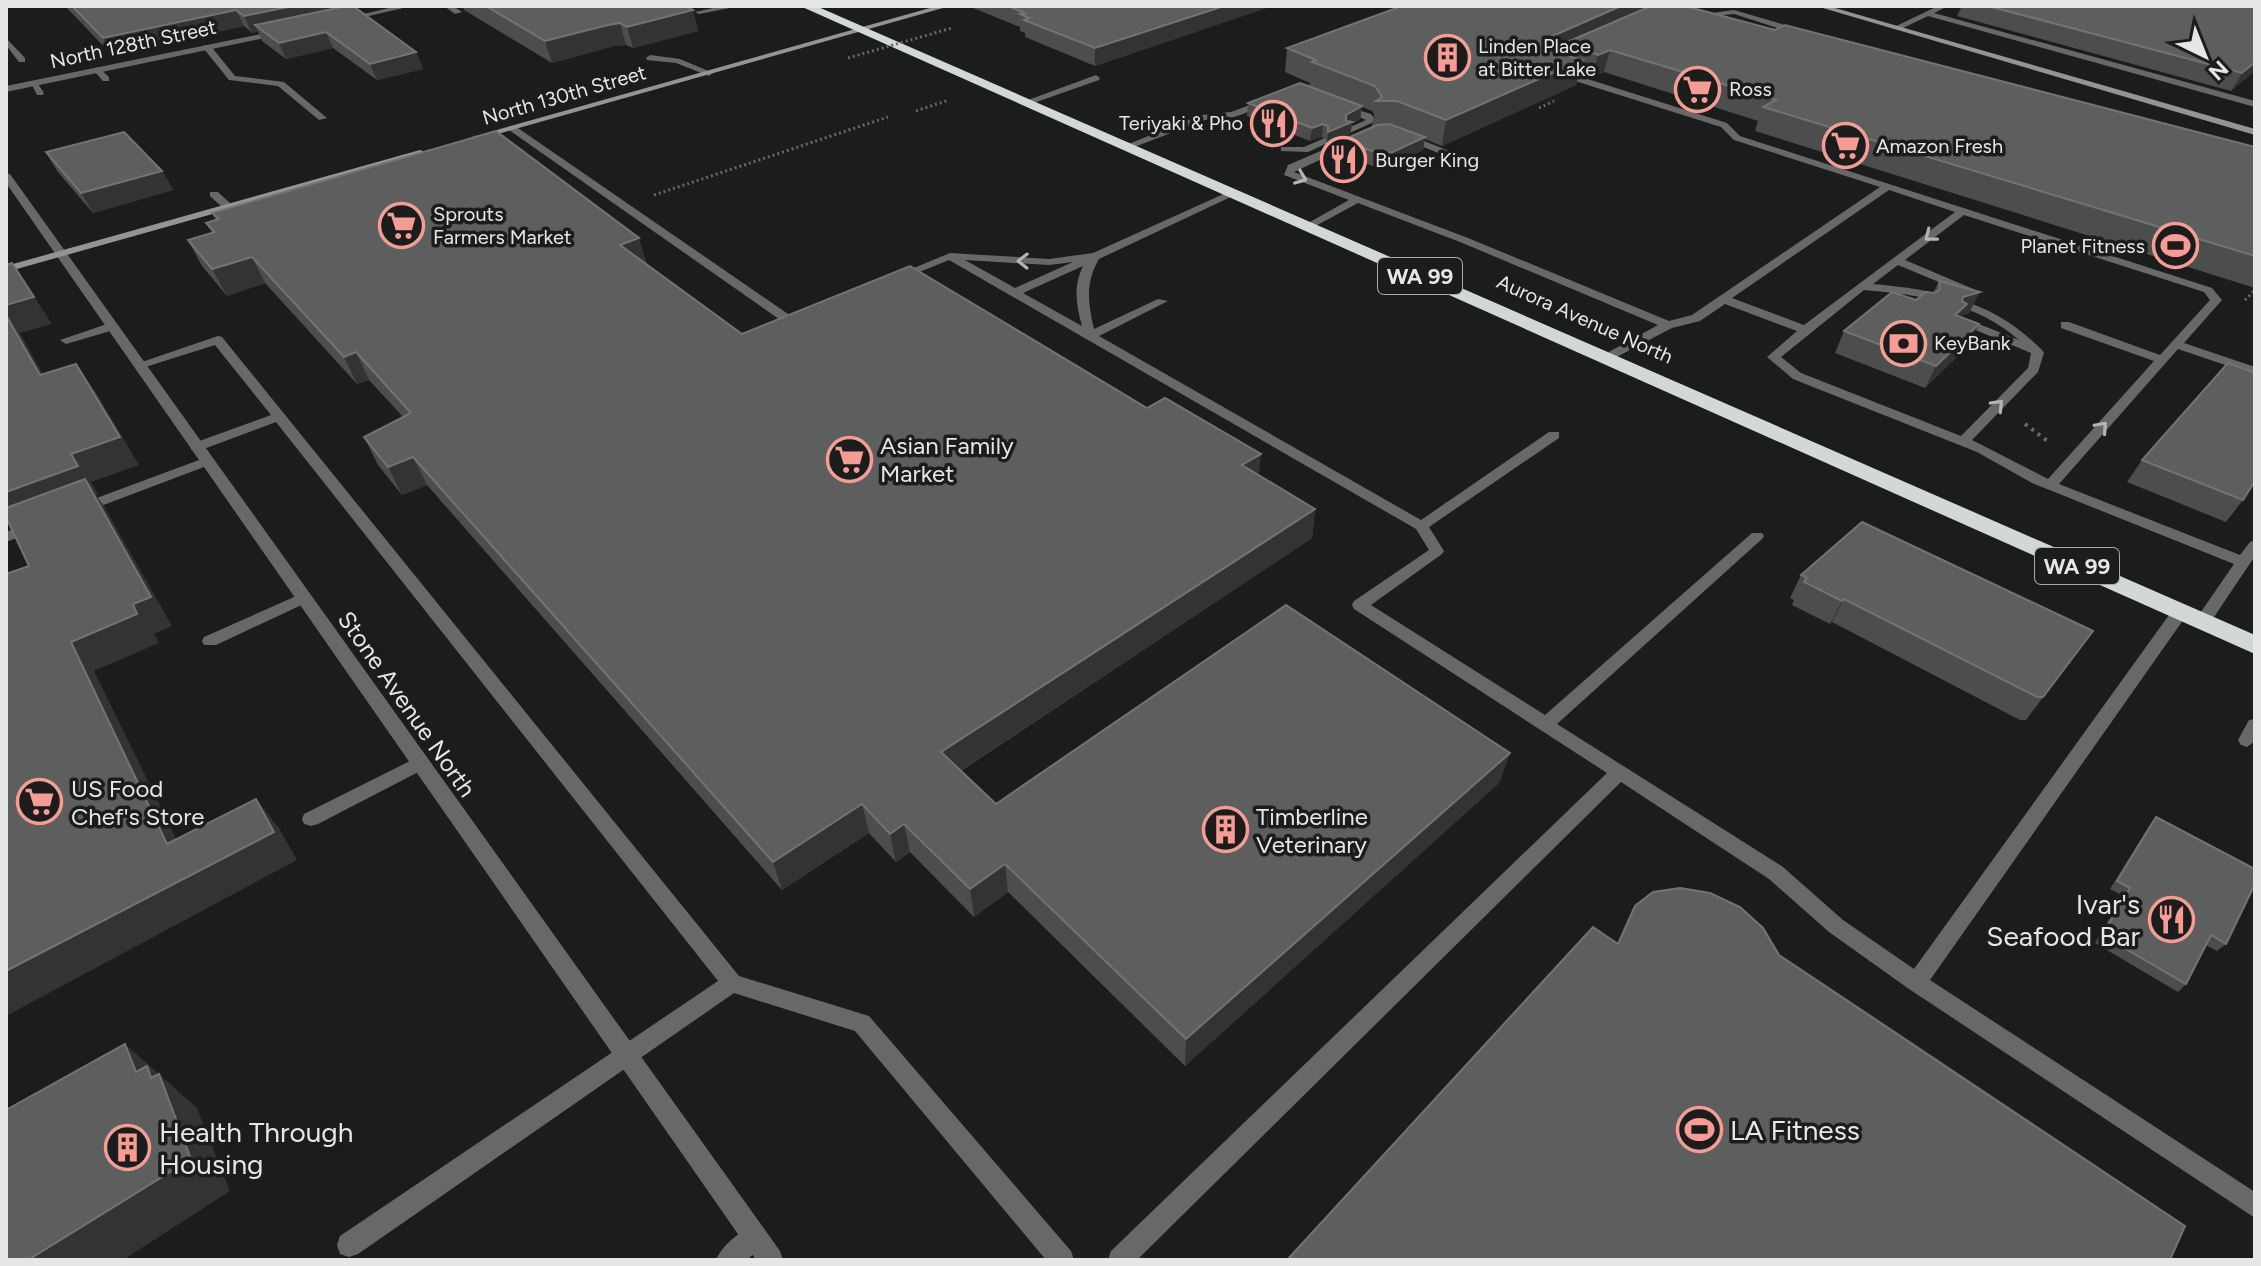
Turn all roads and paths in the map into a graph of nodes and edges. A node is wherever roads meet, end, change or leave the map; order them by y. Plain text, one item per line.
1 (408, 6) edge
2 (448, 6) edge
3 (736, 6) edge
4 (806, 6) edge
5 (1820, 6) edge
6 (1944, 6) edge
7 (938, 7) edge
8 (458, 12) dead end
9 (699, 12) dead end
10 (1928, 14) junction
11 (1681, 15) edge
12 (342, 20) edge
13 (952, 28) dead end
14 (1896, 28) junction
15 (297, 29) edge
16 (860, 30) junction
17 (1808, 35) edge
18 (6, 40) edge
19 (207, 47) junction
20 (650, 58) edge
21 (848, 58) dead end
22 (22, 60) dead end
23 (1550, 63) edge
24 (98, 70) junction
25 (709, 73) junction
26 (1096, 78) edge
27 (106, 79) dead end
28 (33, 83) junction
29 (6, 89) edge
30 (40, 93) dead end
31 (1273, 99) edge
32 (1559, 99) edge
33 (1326, 100) edge
34 (944, 102) dead end
35 (1025, 103) junction
36 (2255, 104) edge
37 (1539, 108) edge
38 (916, 111) dead end
39 (888, 117) dead end
40 (322, 118) dead end
41 (512, 128) junction
42 (2254, 130) edge
43 (1389, 131) edge
44 (1372, 132) edge
45 (467, 140) edge
46 (1126, 147) junction
47 (437, 149) edge
48 (1284, 149) dead end
49 (1449, 154) edge
50 (6, 176) edge
51 (1887, 187) junction
52 (214, 194) dead end
53 (1232, 194) junction
54 (644, 198) dead end
55 (1357, 200) junction
56 (228, 207) junction
57 (1962, 211) junction
58 (1306, 227) junction
59 (63, 253) junction
60 (950, 256) junction
61 (1095, 256) junction
62 (1899, 261) junction
63 (6, 269) edge
64 (892, 280) edge
65 (1864, 287) junction
66 (2255, 290) edge
67 (1014, 293) junction
68 (1974, 293) edge
69 (1723, 299) junction
70 (2245, 300) dead end
71 (1162, 301) dead end
72 (1922, 308) edge
73 (819, 309) edge
74 (1960, 321) edge
75 (1668, 325) junction
76 (2065, 325) dead end
77 (113, 326) junction
78 (1805, 330) junction
79 (1090, 336) junction
80 (66, 340) dead end
81 (2177, 345) junction
82 (2038, 353) junction
83 (1609, 357) junction
84 (2163, 360) junction
85 (139, 365) junction
86 (2255, 371) edge
87 (279, 416) junction
88 (2025, 424) dead end
89 (1554, 435) dead end
90 (1963, 442) junction
91 (2054, 446) dead end
92 (201, 454) junction
93 (2050, 485) junction
94 (1421, 526) junction
95 (1757, 536) dead end
96 (6, 537) edge
97 (2255, 545) edge
98 (2243, 562) junction
99 (303, 598) junction
100 (2180, 612) junction
101 (2202, 622) junction
102 (210, 641) dead end
103 (2255, 645) edge
104 (1546, 724) junction
105 (420, 763) junction
106 (1620, 772) junction
107 (311, 819) dead end
108 (1916, 982) junction
109 (732, 983) junction
110 (626, 1054) junction
111 (2255, 1206) edge
112 (755, 1237) junction
113 (349, 1245) dead end
114 (728, 1260) edge
115 (771, 1260) edge
116 (1062, 1260) edge
117 (1120, 1260) edge

1 - 12 street
2 - 8 street
3 - 9 street
4 - 16 highway, Aurora Avenue North / WA 99
5 - 14 main road
6 - 10 street
7 - 16 main road, North 130th Street
10 - 14 street
10 - 36 street
11 - 17 street
13 - 21 path, bridge
14 - 42 main road
15 - 19 street, North 128th Street
16 - 25 main road, North 130th Street
16 - 35 highway, Aurora Avenue North / WA 99
18 - 22 street
19 - 24 street, North 128th Street
19 - 40 street
20 - 25 street
23 - 51 street
24 - 27 street
24 - 28 street, North 128th Street
25 - 41 main road, North 130th Street
26 - 35 street
28 - 29 street, North 128th Street
28 - 30 street
31 - 46 street
32 - 37 path
33 - 48 street
34 - 38 path
35 - 46 highway, Aurora Avenue North / WA 99
39 - 54 path
41 - 45 main road, North 130th Street
41 - 73 street
43 - 49 street
44 -> 55 street
46 - 53 highway, Aurora Avenue North / WA 99
47 - 56 main road
50 - 59 street, Stone Avenue North
51 - 57 street
51 - 69 street
52 - 56 street
53 - 58 highway, Aurora Avenue North / WA 99
53 - 61 street
55 - 58 street
55 - 75 street
56 - 59 main road
57 -> 62 street
57 - 81 street
58 - 83 highway, Aurora Avenue North / WA 99
59 - 63 main road
59 - 77 street, Stone Avenue North
61 -> 60 street
60 - 64 street
60 - 67 street
61 - 67 street
61 - 79 street
62 - 65 street
62 - 68 street
65 - 72 street
65 - 78 street
65 - 82 street
66 - 70 path
67 - 79 street
69 - 75 street
69 - 78 street
71 - 79 street
74 - 82 street
75 - 83 street
76 - 84 street
77 - 80 street
77 - 85 street, Stone Avenue North
78 - 90 street
79 - 94 street
81 - 84 street
81 - 86 street
90 -> 82 street
83 - 100 highway, Aurora Avenue North / WA 99
93 -> 84 street
85 - 87 street
85 - 92 street, Stone Avenue North
87 - 92 street
87 - 109 street
88 - 91 path
89 - 94 street
90 - 93 street
92 - 96 street
92 - 99 street, Stone Avenue North
93 - 98 street
94 - 104 street
95 - 104 street
97 - 98 street
98 - 101 street
99 - 102 street
99 - 105 street, Stone Avenue North
100 - 101 highway, Aurora Avenue North / WA 99
100 - 108 street
101 - 103 highway, Aurora Avenue North / WA 99
104 - 106 street
105 - 107 street
105 - 110 street, Stone Avenue North
106 - 108 street
106 - 117 street
108 - 111 street
109 - 110 street
109 - 116 street
110 - 112 street, Stone Avenue North
110 - 113 street
112 - 114 street
112 - 115 street, Stone Avenue North

